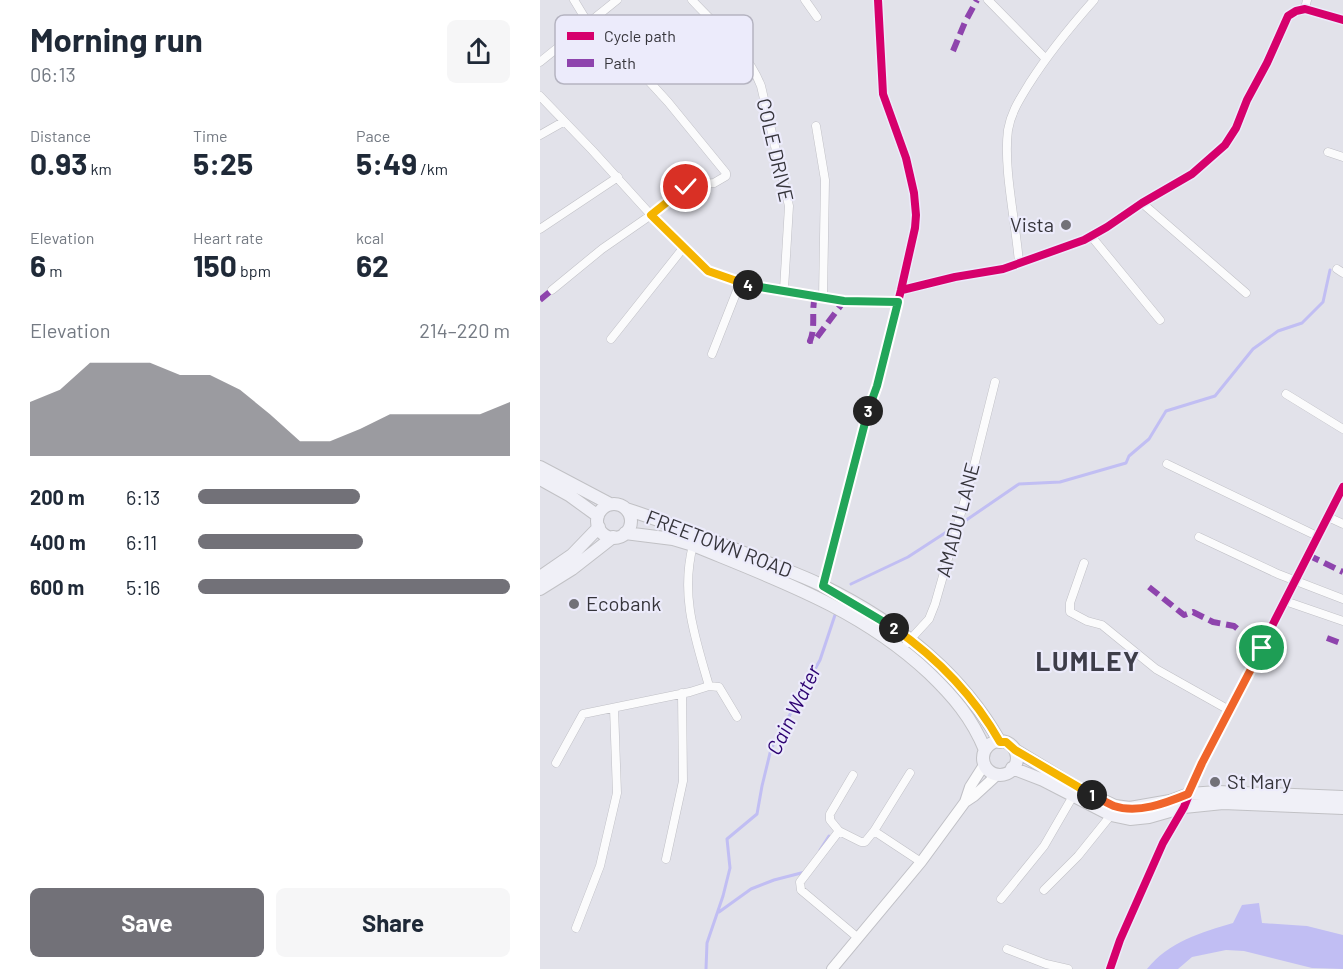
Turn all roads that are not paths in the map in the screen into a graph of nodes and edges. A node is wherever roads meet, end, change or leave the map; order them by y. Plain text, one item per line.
1 (574, 0) edge
2 (617, 0) edge
3 (692, 0) edge
4 (805, 0) edge
5 (878, 0) edge
6 (988, 0) edge
7 (1094, 0) edge
8 (1306, 0) edge
9 (1305, 9) junction
10 (585, 15) edge
11 (599, 15) edge
12 (706, 15) edge
13 (817, 17) dead end
14 (1343, 20) edge
15 (555, 50) edge
16 (1045, 58) junction
17 (540, 62) edge
18 (753, 69) edge
19 (650, 84) edge
20 (540, 96) edge
21 (563, 122) junction
22 (816, 126) dead end
23 (540, 135) edge
24 (1328, 152) dead end
25 (1343, 157) edge
26 (618, 177) junction
27 (1142, 203) junction
28 (651, 215) junction
29 (540, 229) edge
30 (1090, 236) junction
31 (684, 247) junction
32 (1019, 263) junction
33 (740, 283) junction
34 (784, 289) junction
35 (552, 290) dead end
36 (902, 290) dead end
37 (1246, 293) dead end
38 (824, 297) junction
39 (898, 302) junction
40 (1160, 320) dead end
41 (611, 339) dead end
42 (712, 354) dead end
43 (995, 382) dead end
44 (1286, 394) dead end
45 (1343, 429) edge
46 (1167, 465) dead end
47 (540, 467) edge
48 (540, 479) edge
49 (1343, 487) edge
50 (610, 504) junction
51 (626, 509) junction
52 (1328, 517) junction
53 (598, 522) junction
54 (1343, 524) edge
55 (619, 535) junction
56 (1317, 536) junction
57 (1199, 537) dead end
58 (693, 545) junction
59 (1084, 563) dead end
60 (540, 577) edge
61 (1295, 581) junction
62 (823, 586) junction
63 (540, 589) edge
64 (1343, 599) edge
65 (1285, 601) junction
66 (1343, 621) edge
67 (906, 644) junction
68 (709, 686) junction
69 (682, 693) junction
70 (614, 708) junction
71 (1229, 710) junction
72 (737, 717) dead end
73 (1000, 742) junction
74 (985, 750) junction
75 (1015, 750) junction
76 (556, 764) dead end
77 (984, 765) junction
78 (1012, 768) junction
79 (910, 773) dead end
80 (998, 774) junction
81 (853, 775) dead end
82 (1188, 794) junction
83 (1073, 796) junction
84 (1343, 797) edge
85 (966, 802) junction
86 (1184, 807) junction
87 (1343, 808) edge
88 (1111, 814) junction
89 (839, 831) junction
90 (874, 831) junction
91 (666, 859) dead end
92 (921, 862) junction
93 (1044, 890) dead end
94 (1001, 899) dead end
95 (576, 928) dead end
96 (857, 937) junction
97 (1007, 949) dead end
98 (832, 969) edge
99 (1068, 969) edge
100 (1110, 969) edge

1 - 10 street
2 - 11 street
3 - 12 street, COLE DRIVE
4 - 13 street
5 - 39 street
6 - 16 street
7 - 16 street
8 - 9 street
9 - 14 street
9 - 27 street
15 - 17 street
16 - 32 street
18 - 34 street, COLE DRIVE
19 - 28 street
20 - 21 street
21 - 23 street
21 - 26 street
22 - 38 street
24 - 25 street
26 - 28 street
26 - 29 street
27 - 30 street
27 - 37 street
28 - 31 street
28 - 35 street
30 - 32 street
30 - 40 street
31 - 33 street
31 - 41 street
32 - 36 street
33 - 34 street
33 - 42 street
34 - 38 street
38 - 39 street
39 - 62 street
43 - 67 street, AMADU LANE
44 - 45 street
46 - 56 street
47 - 50 main road
48 - 53 main road
49 - 52 street
50 - 51 main road
50 - 53 main road
51 - 55 main road
51 - 62 main road, FREETOWN ROAD
52 - 54 street
52 - 56 street
53 - 55 main road
53 - 60 main road
55 - 58 main road, FREETOWN ROAD
55 - 63 main road
56 - 61 street
57 - 61 street
58 - 67 main road, FREETOWN ROAD
58 - 68 street
59 - 71 street
61 - 64 street
61 - 65 street
62 - 67 main road, FREETOWN ROAD
65 - 66 street
65 - 71 street
67 - 73 main road, FREETOWN ROAD
67 - 74 main road, FREETOWN ROAD
68 - 69 street
68 - 72 street
69 - 70 street
69 - 91 street
70 - 76 street
70 - 95 street
71 - 82 street
73 - 74 main road
73 - 75 main road
74 - 77 main road
75 - 78 main road
75 - 82 main road
77 - 80 main road
77 - 85 main road
78 - 80 main road
78 - 83 main road
79 - 90 street
80 - 85 main road
81 - 89 street
82 - 84 main road
82 - 86 street
83 - 88 main road
83 - 94 street
85 - 92 main road
86 - 87 main road
86 - 88 main road
86 - 100 street
88 - 93 street
89 - 90 street
89 - 96 street
90 - 92 street
92 - 96 main road
96 - 98 main road
97 - 99 street

